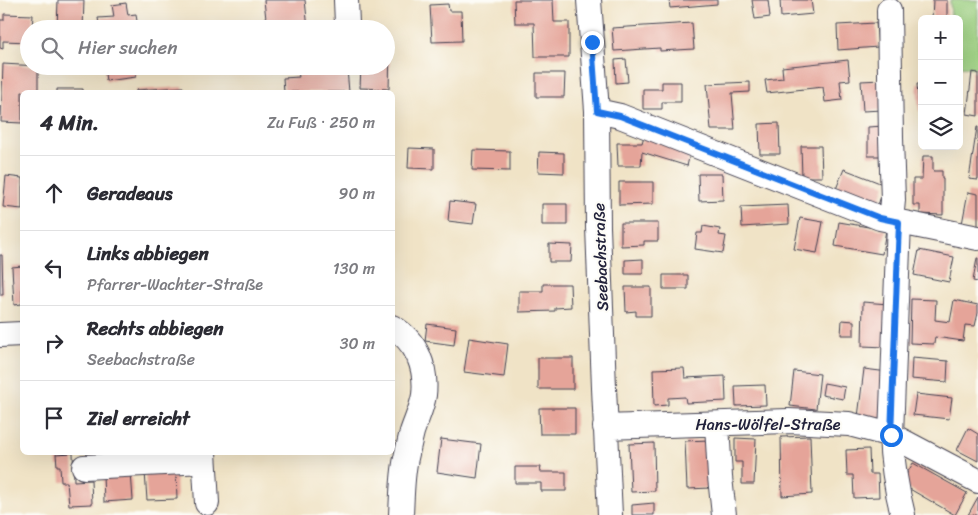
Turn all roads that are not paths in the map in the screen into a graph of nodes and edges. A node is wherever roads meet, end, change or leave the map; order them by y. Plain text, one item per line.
1 (346, 0) edge
2 (589, 0) edge
3 (889, 10) dead end
4 (347, 20) edge
5 (597, 111) junction
6 (895, 221) junction
7 (978, 238) edge
8 (395, 328) edge
9 (20, 334) edge
10 (0, 335) edge
11 (717, 424) junction
12 (605, 427) junction
13 (891, 435) junction
14 (204, 457) edge
15 (84, 467) dead end
16 (978, 481) edge
17 (207, 503) dead end
18 (401, 515) edge
19 (610, 515) edge
20 (724, 515) edge
21 (903, 515) edge

1 - 4 street
2 - 5 street, Seebachstraße
3 - 6 street
5 - 6 street
5 - 12 street, Seebachstraße
6 - 7 street
6 - 13 street
8 - 18 street
9 - 10 street
11 - 12 street, Hans-Wölfel-Straße
11 - 13 street, Hans-Wölfel-Straße
11 - 20 street
12 - 19 street, Seebachstraße
13 - 16 street, Hans-Wölfel-Straße
13 - 21 street
14 - 15 street
14 - 17 street

